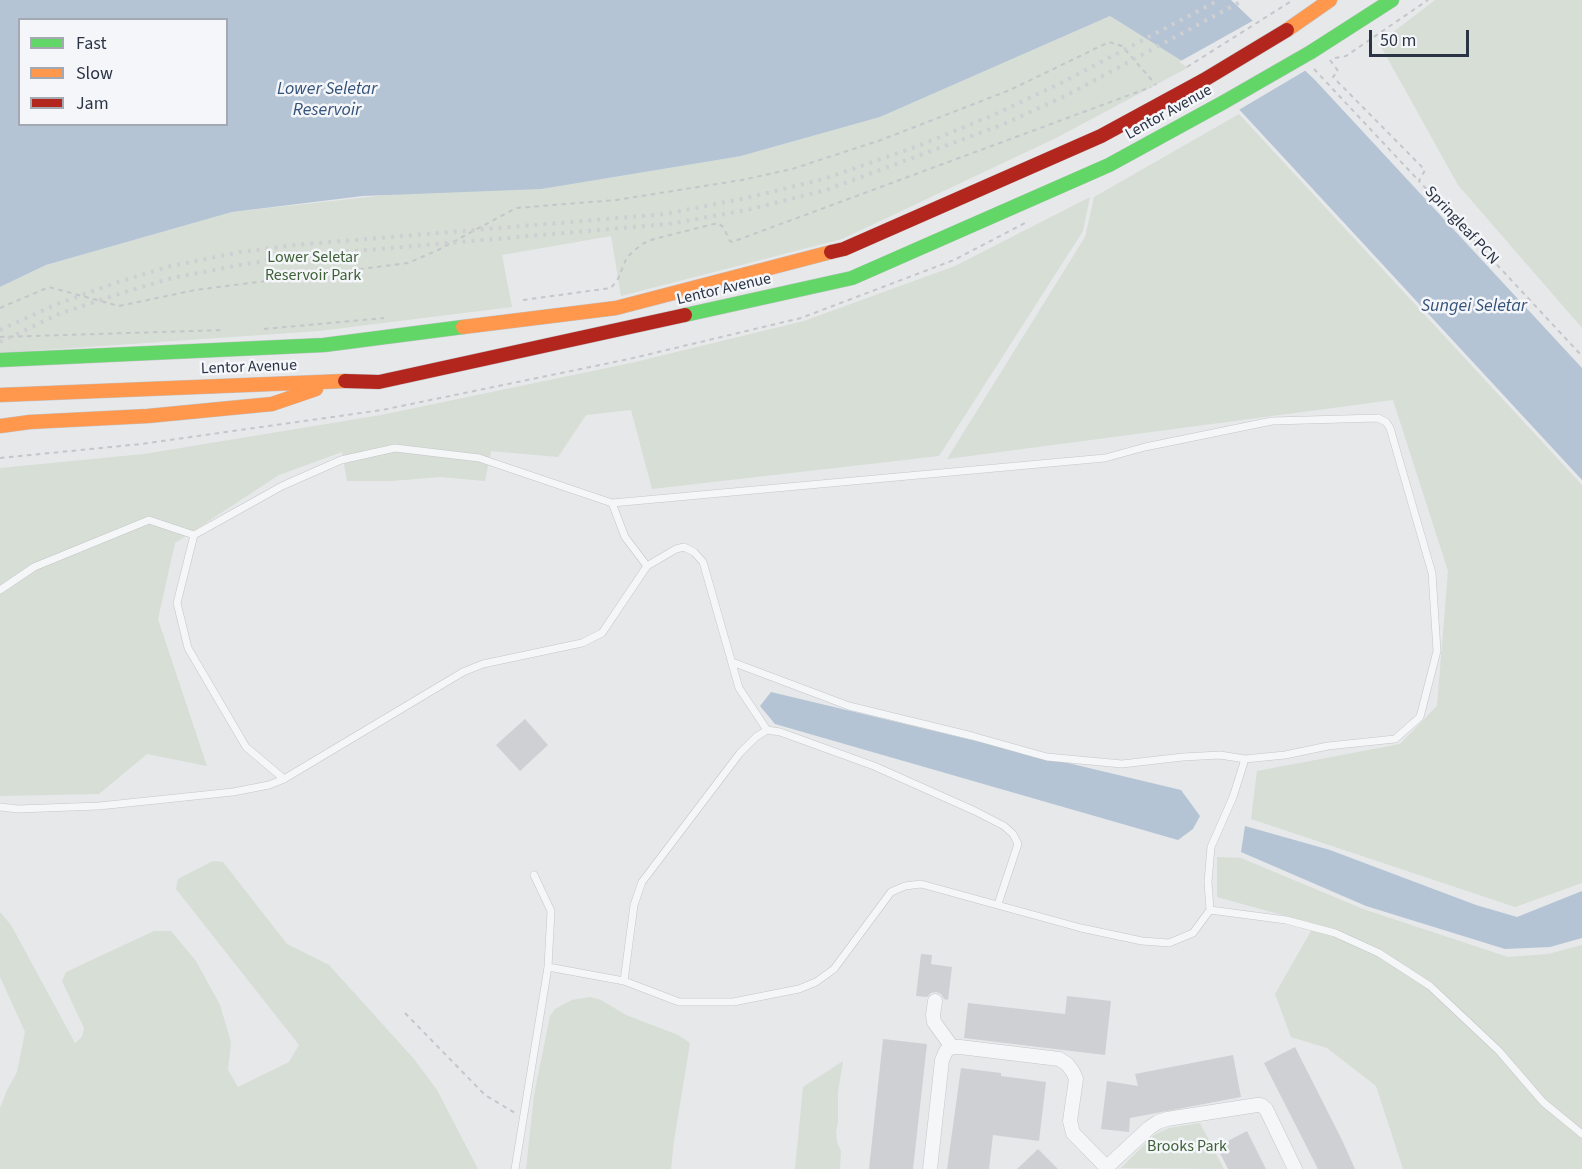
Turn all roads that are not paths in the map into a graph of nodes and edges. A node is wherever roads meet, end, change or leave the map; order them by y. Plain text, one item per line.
1 (1330, 0) edge
2 (1392, 0) edge
3 (0, 360) edge
4 (341, 381) junction
5 (0, 395) edge
6 (73, 421) junction
7 (0, 426) edge
8 (0, 433) edge
9 (612, 503) junction
10 (194, 535) junction
11 (647, 566) junction
12 (0, 590) edge
13 (732, 662) junction
14 (766, 730) junction
15 (1245, 759) junction
16 (284, 779) junction
17 (0, 807) edge
18 (534, 875) dead end
19 (998, 904) junction
20 (1210, 910) junction
21 (548, 967) junction
22 (624, 981) junction
23 (935, 1001) dead end
24 (952, 1047) junction
25 (1582, 1134) edge
26 (1108, 1168) edge
27 (515, 1169) edge
28 (930, 1169) edge
29 (1295, 1169) edge

1 - 3 main road, Lentor Avenue, bridge
2 - 4 main road, Lentor Avenue, bridge
4 - 5 main road, Lentor Avenue
4 - 6 main road
6 - 7 main road
6 - 8 main road
9 - 10 lane
9 - 11 lane
9 - 15 lane
10 - 12 lane
10 - 16 lane
11 - 13 lane
11 - 16 lane
13 - 14 lane
13 - 15 lane
14 - 19 lane
14 - 22 lane
15 - 20 lane
16 - 17 lane
18 - 21 lane
19 - 20 lane
19 - 22 lane
20 - 25 lane
21 - 22 lane
21 - 27 lane
23 - 24 street
24 - 26 street
24 - 28 street
26 - 29 street

